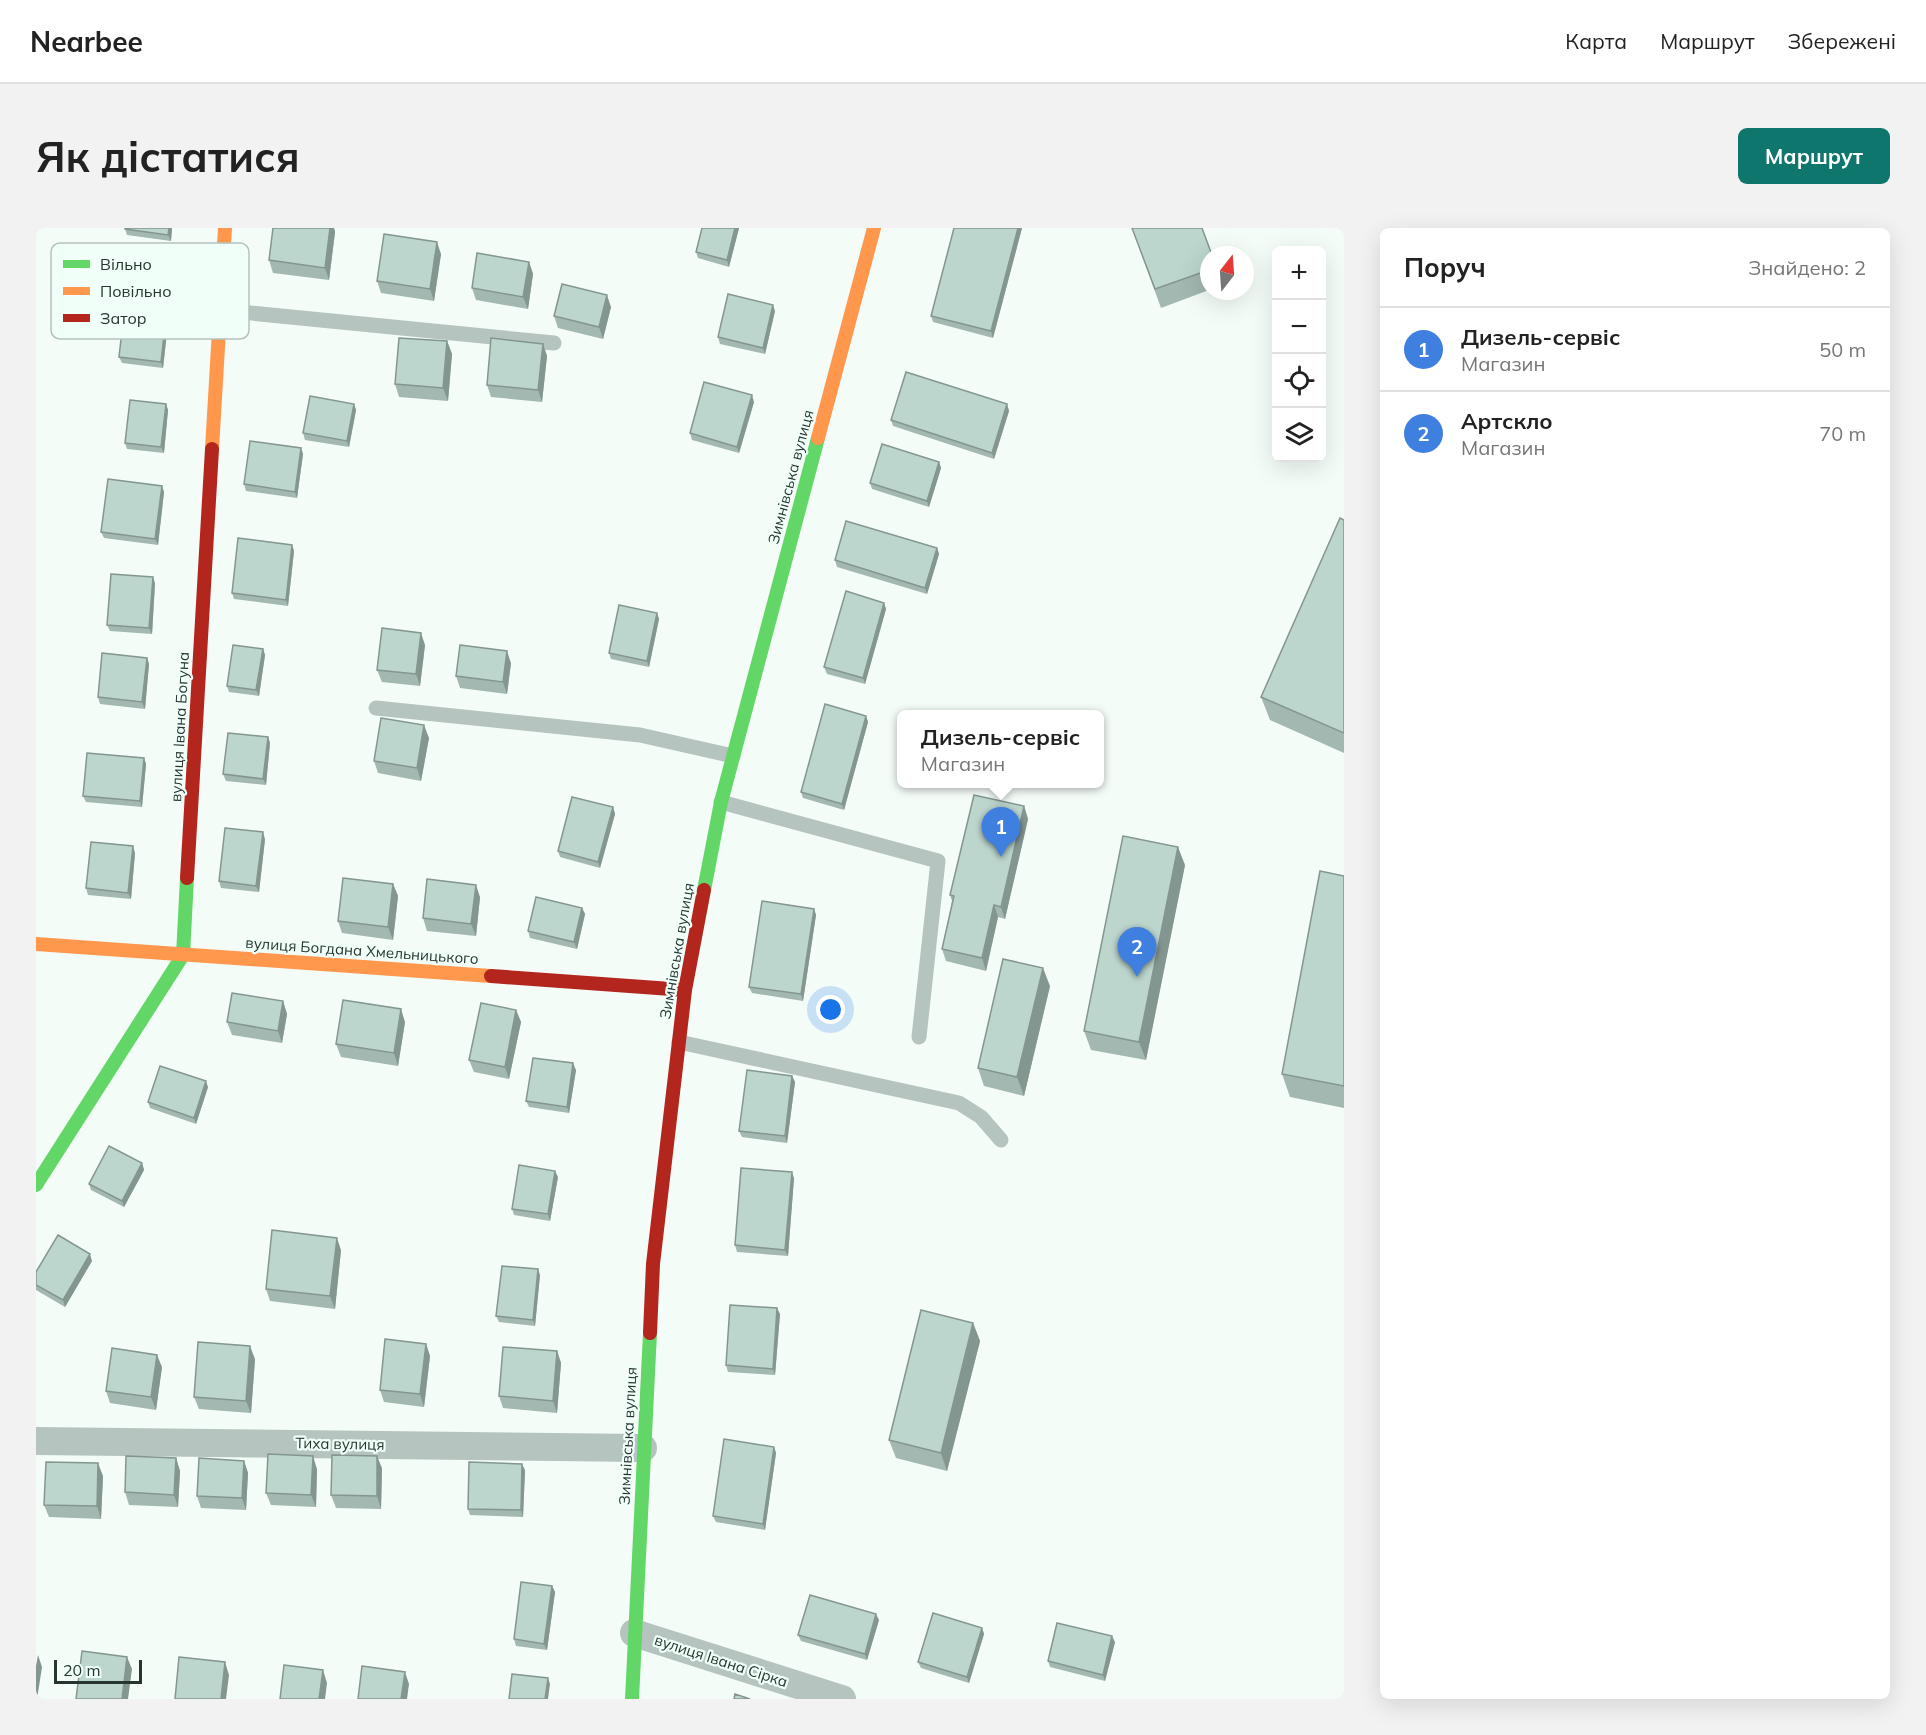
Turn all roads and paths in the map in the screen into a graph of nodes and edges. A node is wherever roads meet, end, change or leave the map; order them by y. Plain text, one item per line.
1 (225, 228) edge
2 (874, 228) edge
3 (224, 243) edge
4 (249, 313) edge
5 (218, 339) edge
6 (554, 343) dead end
7 (376, 708) dead end
8 (734, 756) junction
9 (721, 802) junction
10 (36, 944) edge
11 (183, 955) junction
12 (685, 990) junction
13 (919, 1038) dead end
14 (679, 1042) junction
15 (1001, 1140) dead end
16 (36, 1185) edge
17 (36, 1441) edge
18 (643, 1448) junction
19 (634, 1633) junction
20 (632, 1699) edge
21 (842, 1699) edge

1 - 3 street, вулиця Івана Богуна
2 - 8 street, Зимнівська вулиця
4 - 6 lane
5 - 11 street, вулиця Івана Богуна
7 - 8 lane
8 - 9 street, Зимнівська вулиця
9 - 12 street, Зимнівська вулиця
9 - 13 lane
10 - 11 street, вулиця Богдана Хмельницького
11 - 12 street, вулиця Богдана Хмельницького
11 - 16 street, вулиця Івана Богуна
12 - 14 street, Зимнівська вулиця
14 - 15 lane
14 - 18 street, Зимнівська вулиця
17 - 18 street, Тиха вулиця
18 - 19 street, Зимнівська вулиця
19 - 20 street, Зимнівська вулиця
19 - 21 street, вулиця Івана Сірка

